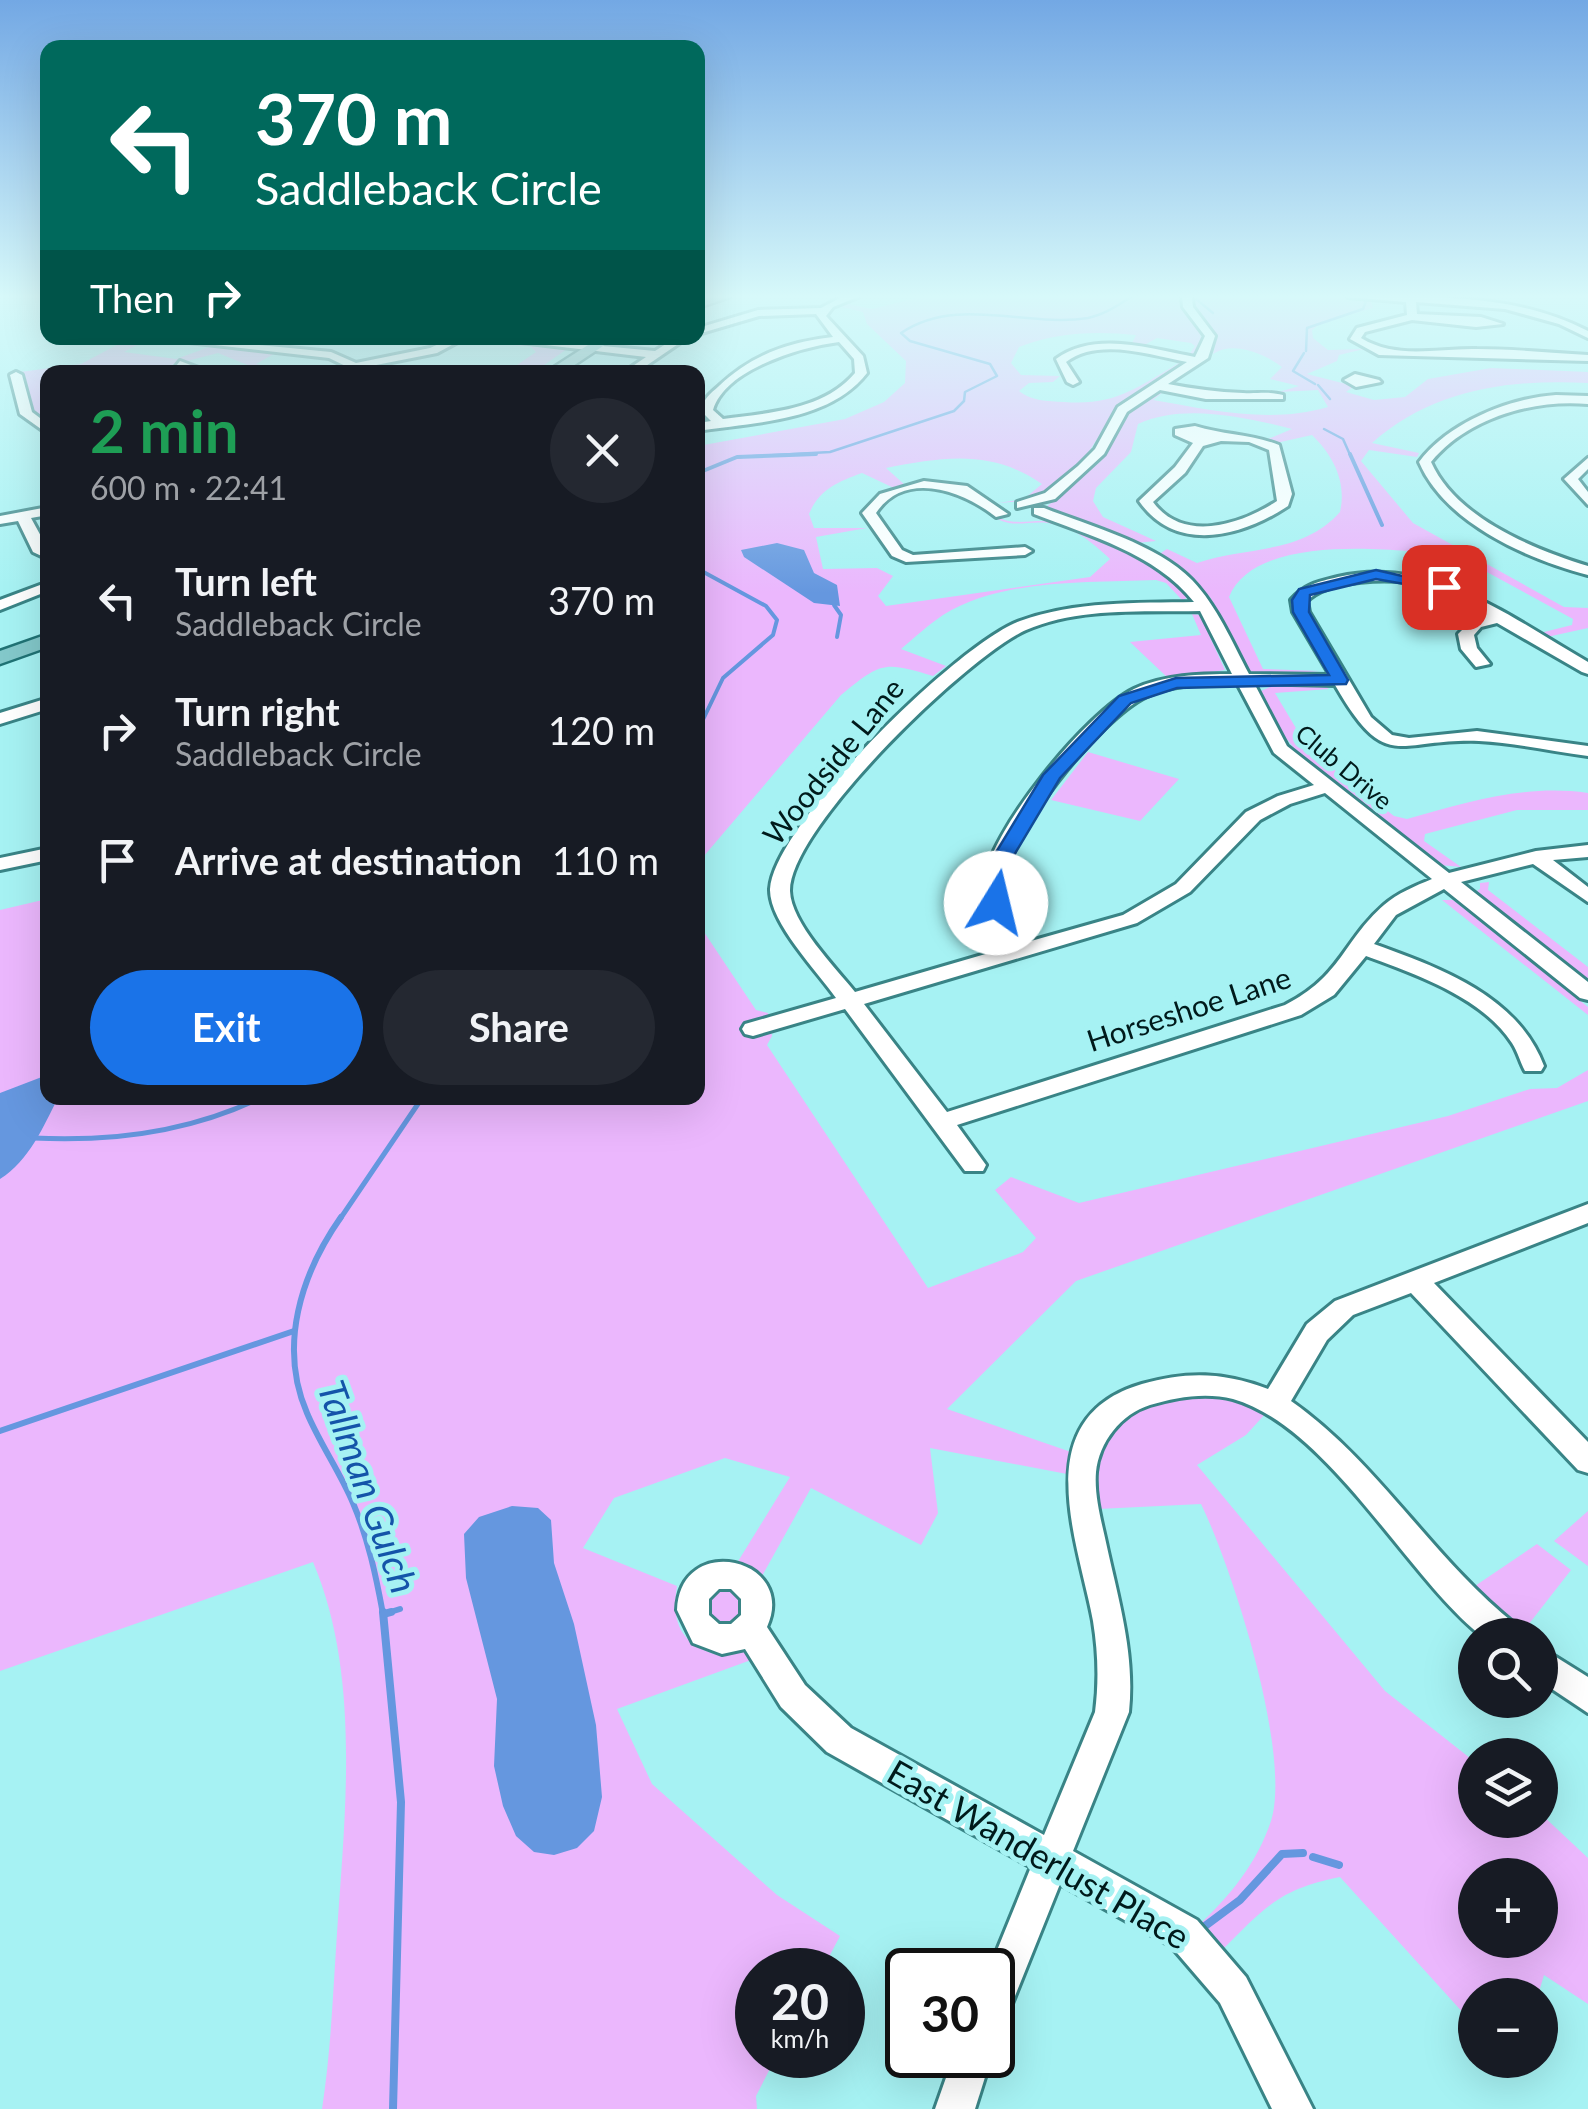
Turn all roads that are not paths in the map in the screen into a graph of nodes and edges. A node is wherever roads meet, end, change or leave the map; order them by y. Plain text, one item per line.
1 (21, 395) edge
2 (717, 395) edge
3 (835, 395) edge
4 (1145, 395) edge
5 (1203, 395) edge
6 (1255, 397) dead end
7 (1588, 400) edge
8 (720, 423) junction
9 (40, 424) edge
10 (705, 426) edge
11 (1588, 462) edge
12 (1050, 496) junction
13 (1588, 501) edge
14 (1011, 508) junction
15 (40, 513) edge
16 (1037, 514) junction
17 (23, 516) junction
18 (0, 520) edge
19 (1188, 528) junction
20 (40, 550) edge
21 (1025, 551) dead end
22 (1142, 552) junction
23 (1588, 570) edge
24 (40, 589) edge
25 (0, 604) edge
26 (1206, 606) junction
27 (1498, 617) junction
28 (40, 643) edge
29 (40, 653) edge
30 (0, 658) edge
31 (1482, 664) dead end
32 (0, 668) edge
33 (1588, 669) edge
34 (1340, 680) junction
35 (1242, 681) junction
36 (40, 706) edge
37 (0, 719) edge
38 (1588, 751) edge
39 (1326, 788) junction
40 (1588, 850) edge
41 (40, 856) edge
42 (1536, 857) junction
43 (0, 864) edge
44 (1447, 882) junction
45 (1588, 896) edge
46 (1364, 948) junction
47 (1029, 951) junction
48 (1588, 992) edge
49 (850, 1002) junction
50 (753, 1029) dead end
51 (1533, 1066) dead end
52 (941, 1122) junction
53 (974, 1165) dead end
54 (1588, 1213) edge
55 (1414, 1279) junction
56 (1274, 1404) junction
57 (1588, 1461) edge
58 (1485, 1618) edge
59 (750, 1628) dead end
60 (1558, 1675) edge
61 (1588, 1697) edge
62 (1054, 1859) junction
63 (1015, 1953) edge
64 (966, 2078) edge
65 (955, 2109) edge
66 (1293, 2109) edge

1 - 9 street
2 - 8 street
3 - 8 street
4 - 12 street
5 - 6 street
7 - 23 street
8 - 10 street
11 - 13 street
12 - 14 street
12 - 16 street
14 - 16 street
14 - 16 street
14 - 21 street
15 - 17 street
16 - 22 street, Club Drive
17 - 18 street
17 - 20 street
19 - 19 street
19 - 22 street
22 - 26 street, Club Drive
24 - 25 street
26 - 35 street, Club Drive
26 - 49 street, Woodside Lane
27 - 31 street
27 - 33 street
27 - 34 street
28 - 30 main road
29 - 32 main road
34 - 35 street
34 - 38 street
35 - 39 street, Club Drive
35 - 47 street
36 - 37 street
39 - 44 street, Club Drive
39 - 47 street
40 - 42 street, Horseshoe Lane
41 - 43 street
42 - 44 street, Horseshoe Lane
42 - 45 street
44 - 46 street, Horseshoe Lane
44 - 48 street, Club Drive
46 - 51 street
46 - 52 street, Horseshoe Lane
47 - 49 street
49 - 50 street
49 - 52 street, Woodside Lane
52 - 53 street, Woodside Lane
54 - 55 street
55 - 56 street
55 - 57 street
56 - 58 street
56 - 62 street
59 - 62 street, East Wanderlust Place
60 - 61 street
62 - 63 street
62 - 66 street, East Wanderlust Place
64 - 65 street

